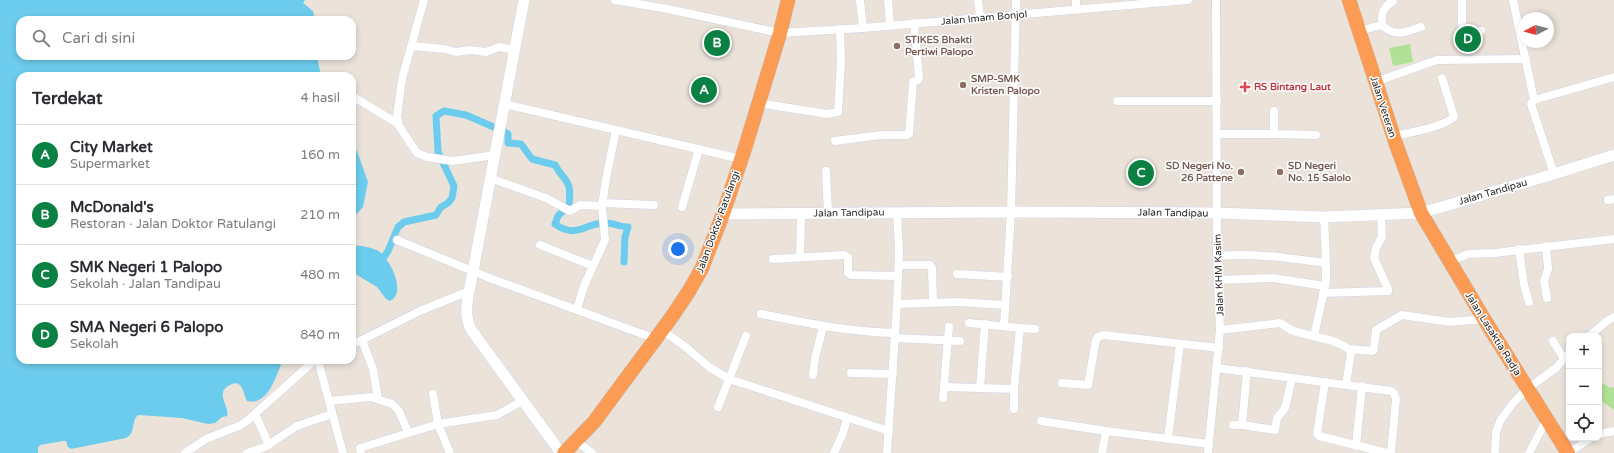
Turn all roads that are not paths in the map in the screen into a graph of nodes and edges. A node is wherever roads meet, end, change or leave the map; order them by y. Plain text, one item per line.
1 (424, 0) edge
2 (524, 0) edge
3 (615, 0) edge
4 (788, 0) edge
5 (860, 0) edge
6 (888, 0) edge
7 (978, 0) edge
8 (1016, 0) edge
9 (1076, 0) edge
10 (1184, 0) edge
11 (1216, 0) edge
12 (1349, 0) edge
13 (1462, 0) edge
14 (1513, 0) edge
15 (1393, 1) dead end
16 (1076, 10) junction
17 (1016, 15) junction
18 (980, 18) junction
19 (914, 23) junction
20 (1382, 24) junction
21 (890, 25) junction
22 (1421, 27) dead end
23 (863, 28) junction
24 (840, 29) junction
25 (1480, 31) dead end
26 (1359, 32) junction
27 (780, 33) junction
28 (412, 46) junction
29 (514, 50) junction
30 (1526, 59) junction
31 (1614, 77) edge
32 (1442, 78) dead end
33 (1375, 82) junction
34 (356, 98) edge
35 (1534, 100) junction
36 (1117, 101) dead end
37 (1217, 101) junction
38 (758, 103) junction
39 (503, 110) junction
40 (1274, 111) dead end
41 (397, 123) junction
42 (616, 130) junction
43 (1217, 134) junction
44 (1274, 134) junction
45 (1316, 135) dead end
46 (1393, 136) junction
47 (835, 141) dead end
48 (699, 149) junction
49 (494, 155) junction
50 (1614, 155) edge
51 (741, 159) junction
52 (826, 171) dead end
53 (1554, 174) junction
54 (490, 178) junction
55 (602, 205) junction
56 (654, 205) dead end
57 (682, 207) dead end
58 (897, 212) junction
59 (1011, 212) junction
60 (828, 213) junction
61 (1217, 213) junction
62 (1421, 213) junction
63 (723, 214) junction
64 (801, 214) junction
65 (1381, 215) junction
66 (1324, 217) junction
67 (1614, 239) edge
68 (397, 240) dead end
69 (540, 245) dead end
70 (1546, 246) junction
71 (1519, 249) junction
72 (1217, 256) junction
73 (800, 257) junction
74 (773, 259) dead end
75 (1449, 262) junction
76 (1326, 263) junction
77 (899, 265) junction
78 (593, 266) junction
79 (473, 271) junction
80 (957, 274) dead end
81 (898, 276) junction
82 (1008, 277) junction
83 (1218, 280) junction
84 (1324, 289) junction
85 (469, 291) junction
86 (1546, 298) dead end
87 (1529, 302) dead end
88 (933, 303) junction
89 (897, 304) junction
90 (1005, 305) junction
91 (577, 309) junction
92 (761, 314) dead end
93 (1614, 317) edge
94 (1484, 319) junction
95 (969, 323) dead end
96 (985, 324) junction
97 (1004, 326) junction
98 (823, 327) junction
99 (949, 327) dead end
100 (1020, 328) junction
101 (1035, 329) dead end
102 (1220, 330) junction
103 (1593, 333) edge
104 (659, 335) junction
105 (746, 336) dead end
106 (895, 336) junction
107 (1314, 336) junction
108 (362, 340) junction
109 (947, 341) junction
110 (1553, 341) dead end
111 (356, 342) edge
112 (960, 342) dead end
113 (1180, 344) junction
114 (1219, 348) junction
115 (1349, 350) junction
116 (1566, 356) edge
117 (311, 364) edge
118 (317, 364) edge
119 (1217, 368) junction
120 (1247, 371) junction
121 (852, 373) dead end
122 (893, 374) junction
123 (813, 375) dead end
124 (1292, 378) junction
125 (729, 379) junction
126 (1325, 382) junction
127 (1062, 383) dead end
128 (1346, 385) junction
129 (1362, 386) junction
130 (944, 387) junction
131 (980, 388) junction
132 (1014, 389) junction
133 (1528, 389) junction
134 (432, 394) dead end
135 (943, 398) dead end
136 (378, 399) junction
137 (329, 401) junction
138 (522, 401) junction
139 (718, 407) dead end
140 (1014, 409) dead end
141 (255, 414) junction
142 (332, 414) junction
143 (847, 418) junction
144 (1547, 419) junction
145 (1042, 421) dead end
146 (438, 424) junction
147 (1233, 425) dead end
148 (1242, 425) junction
149 (889, 431) junction
150 (1106, 431) junction
151 (1614, 431) edge
152 (408, 432) junction
153 (1602, 433) edge
154 (1168, 438) junction
155 (576, 441) junction
156 (1586, 441) edge
157 (1209, 444) junction
158 (269, 445) junction
159 (1356, 446) junction
160 (185, 453) edge
161 (247, 453) edge
162 (343, 453) edge
163 (361, 453) edge
164 (450, 453) edge
165 (563, 453) edge
166 (592, 453) edge
167 (834, 453) edge
168 (887, 453) edge
169 (1102, 453) edge
170 (1208, 453) edge
171 (1387, 453) edge
172 (1391, 453) edge
173 (1495, 453) edge
174 (1529, 453) edge
175 (1568, 453) edge

1 - 28 street
2 - 29 street
3 - 27 street, Jalan Imam Bonjol
4 - 27 highway, Jalan Doktor Ratulangi
5 - 23 street
6 - 21 street
7 - 18 street
8 - 17 street
9 - 16 street
10 - 16 street, Jalan Imam Bonjol
11 - 37 street, Jalan KHM Kasim
12 - 26 highway, Jalan Veteran
13 - 25 street
14 - 30 street
15 - 20 street
16 - 17 street, Jalan Imam Bonjol
17 - 18 street, Jalan Imam Bonjol
17 - 59 street
18 - 19 street, Jalan Imam Bonjol
19 - 21 street, Jalan Imam Bonjol
19 - 47 street
20 - 22 street
20 - 26 street
21 - 23 street, Jalan Imam Bonjol
23 - 24 street, Jalan Imam Bonjol
24 - 27 street, Jalan Imam Bonjol
24 - 38 street
26 - 33 highway, Jalan Veteran
27 - 38 highway, Jalan Doktor Ratulangi
28 - 29 street
28 - 41 street
29 - 39 street
30 - 33 street
30 - 35 street
31 - 35 street
32 - 46 street
33 - 46 highway, Jalan Veteran
34 - 41 street
35 - 53 street
36 - 37 street
37 - 43 street, Jalan KHM Kasim
38 - 51 highway, Jalan Doktor Ratulangi
39 - 42 street
39 - 49 street
40 - 44 street
41 - 49 street
42 - 48 street
42 - 55 street
43 - 44 street
43 - 61 street, Jalan KHM Kasim
44 - 45 street
46 - 62 highway, Jalan Veteran
48 - 51 street
48 - 57 street
49 - 54 street
50 - 53 street, Jalan Tandipau
51 - 63 highway, Jalan Doktor Ratulangi
52 - 60 street
53 - 62 street, Jalan Tandipau
54 - 55 street
54 - 79 street
55 - 56 street
55 - 78 street
58 - 59 street, Jalan Tandipau
58 - 60 street, Jalan Tandipau
58 - 77 street
59 - 61 street, Jalan Tandipau
59 - 82 street
60 - 64 street, Jalan Tandipau
61 - 66 street, Jalan Tandipau
61 - 72 street, Jalan KHM Kasim
62 - 65 street, Jalan Tandipau
62 - 75 highway, Jalan Lasaktia Radja
63 - 64 street, Jalan Tandipau
63 - 104 highway, Jalan Doktor Ratulangi
64 - 73 street
65 - 66 street, Jalan Tandipau
65 - 84 street
66 - 76 street
67 - 70 street
68 - 79 street
69 - 78 street
70 - 71 street
70 - 86 street
71 - 75 street
71 - 87 street
72 - 76 street
72 - 83 street, Jalan KHM Kasim
73 - 74 street
73 - 81 street
75 - 94 highway, Jalan Lasaktia Radja
76 - 84 street
77 - 81 street
77 - 88 street
78 - 91 street
79 - 85 street
79 - 91 street
80 - 82 street
81 - 89 street
82 - 90 street
83 - 84 street
83 - 102 street, Jalan KHM Kasim
84 - 107 street
85 - 108 street
85 - 138 street
88 - 89 street
88 - 90 street
89 - 106 street
90 - 97 street
91 - 104 street
92 - 98 street
93 - 103 street
94 - 115 street
94 - 133 highway, Jalan Lasaktia Radja
95 - 96 street
96 - 97 street
96 - 131 street
97 - 100 street
98 - 106 street
98 - 123 street
99 - 109 street
100 - 101 street
100 - 132 street
102 - 107 street
102 - 114 street, Jalan KHM Kasim
104 - 125 street
104 - 155 highway, Jalan Doktor Ratulangi
105 - 125 street
106 - 109 street
106 - 122 street
107 - 115 street
108 - 111 street
108 - 136 street
109 - 112 street
109 - 130 street
110 - 116 street
113 - 114 street
113 - 127 street
113 - 154 street
114 - 119 street, Jalan KHM Kasim
115 - 128 street
116 - 133 street
117 - 141 street
118 - 137 street
119 - 120 street
119 - 157 street, Jalan KHM Kasim
120 - 124 street
120 - 148 street
121 - 122 street
122 - 149 street
124 - 126 street
124 - 148 street
125 - 139 street
125 - 143 street
126 - 128 street
126 - 159 street
128 - 129 street
129 - 159 street
129 - 172 street
130 - 131 street
130 - 135 street
131 - 132 street
132 - 140 street
133 - 144 highway, Jalan Lasaktia Radja
133 - 173 street
134 - 146 street
136 - 137 street
136 - 152 street
137 - 142 street
138 - 146 street
138 - 165 street
141 - 158 street
141 - 160 street
142 - 158 street
142 - 162 street
143 - 149 street
143 - 167 street
144 - 174 street
144 - 175 highway, Jalan Lasaktia Radja
145 - 150 street
146 - 152 street
146 - 164 street
147 - 148 street
149 - 168 street
150 - 154 street
150 - 169 street
151 - 153 street
152 - 163 street
154 - 157 street
155 - 165 highway, Jalan Doktor Ratulangi
155 - 166 street
156 - 175 street
157 - 170 street, Jalan KHM Kasim
158 - 161 street
159 - 171 street

